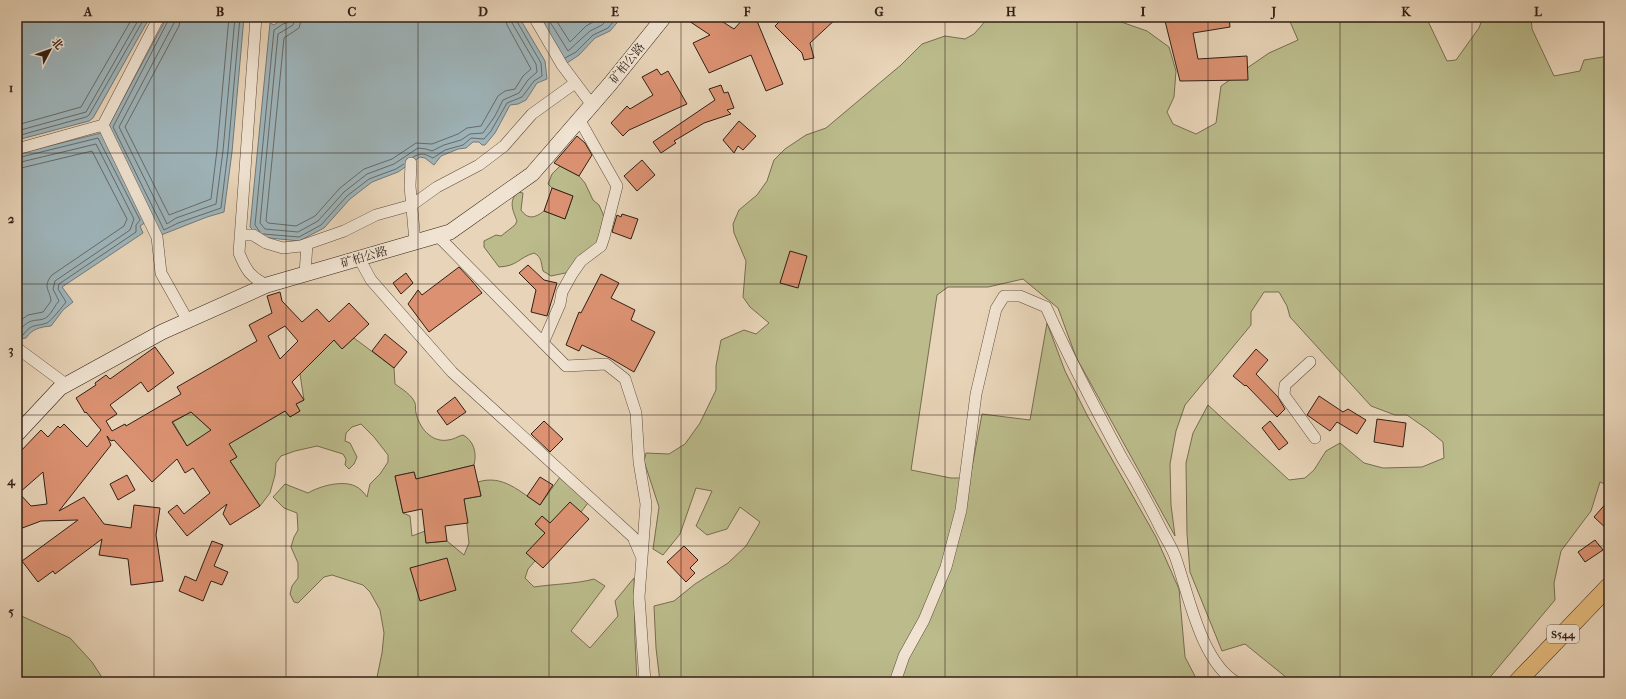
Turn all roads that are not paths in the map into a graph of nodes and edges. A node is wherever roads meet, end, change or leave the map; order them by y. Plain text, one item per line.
1 (159, 17) edge
2 (256, 17) edge
3 (534, 17) edge
4 (664, 17) edge
5 (575, 83) junction
6 (592, 105) junction
7 (579, 119) junction
8 (103, 125) junction
9 (17, 149) edge
10 (411, 163) dead end
11 (412, 205) junction
12 (240, 235) junction
13 (437, 235) junction
14 (415, 242) junction
15 (307, 244) junction
16 (359, 258) junction
17 (306, 274) junction
18 (267, 285) junction
19 (188, 321) junction
20 (543, 343) junction
21 (17, 348) edge
22 (1310, 362) dead end
23 (67, 385) junction
24 (17, 434) edge
25 (1315, 438) dead end
26 (642, 559) junction
27 (1609, 586) edge
28 (646, 682) edge
29 (894, 682) edge
30 (1236, 682) edge
31 (1517, 682) edge

1 - 8 street
2 - 12 street
3 - 5 street
4 - 6 street, 矿柏公路
5 - 6 street
5 - 11 street
6 - 7 street, 矿柏公路
7 - 13 street, 矿柏公路
7 - 20 street
8 - 9 street
8 - 19 street
10 - 11 street
11 - 14 street
11 - 15 street
12 - 15 street
12 - 18 street
13 - 14 street, 矿柏公路
13 - 20 street
14 - 16 street, 矿柏公路
15 - 17 street
16 - 17 street, 矿柏公路
16 - 26 street
17 - 18 street, 矿柏公路
18 - 19 street, 矿柏公路
19 - 23 street, 矿柏公路
20 - 26 street
21 - 23 street
22 - 25 street
23 - 24 street, 矿柏公路
26 - 28 street
27 - 31 main road, S544
29 - 30 street

